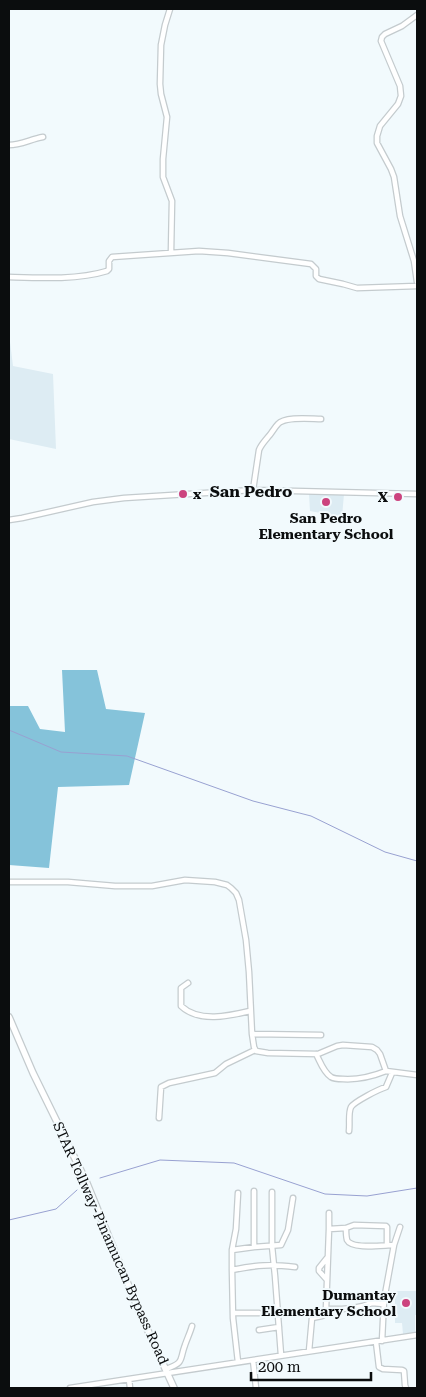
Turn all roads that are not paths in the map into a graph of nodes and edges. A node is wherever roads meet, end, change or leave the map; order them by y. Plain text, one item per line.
1 (170, 9) edge
2 (417, 15) edge
3 (43, 137) dead end
4 (9, 145) edge
5 (171, 252) junction
6 (9, 277) edge
7 (417, 282) edge
8 (417, 286) edge
9 (321, 419) dead end
10 (253, 490) junction
11 (417, 494) edge
12 (9, 520) edge
13 (9, 882) edge
14 (188, 983) dead end
15 (250, 1011) junction
16 (9, 1017) edge
17 (252, 1034) junction
18 (321, 1035) dead end
19 (255, 1050) junction
20 (316, 1054) junction
21 (386, 1071) junction
22 (392, 1073) junction
23 (417, 1075) edge
24 (159, 1118) dead end
25 (349, 1131) dead end
26 (254, 1191) dead end
27 (272, 1192) dead end
28 (238, 1193) dead end
29 (293, 1198) dead end
30 (329, 1213) dead end
31 (400, 1227) dead end
32 (329, 1228) junction
33 (346, 1228) junction
34 (387, 1245) junction
35 (394, 1245) junction
36 (272, 1246) junction
37 (254, 1247) junction
38 (232, 1250) junction
39 (327, 1257) junction
40 (274, 1265) junction
41 (295, 1268) dead end
42 (232, 1270) junction
43 (327, 1280) junction
44 (384, 1304) junction
45 (326, 1308) junction
46 (233, 1313) junction
47 (259, 1314) dead end
48 (192, 1326) dead end
49 (279, 1327) junction
50 (259, 1330) dead end
51 (417, 1335) edge
52 (382, 1341) junction
53 (376, 1342) junction
54 (309, 1351) junction
55 (281, 1355) junction
56 (253, 1360) junction
57 (238, 1362) junction
58 (167, 1371) junction
59 (129, 1379) junction
60 (70, 1388) edge
61 (130, 1388) edge
62 (174, 1388) edge
63 (256, 1388) edge
64 (406, 1388) edge

1 - 5 street
2 - 7 street
3 - 4 street
5 - 6 street
5 - 8 street
9 - 10 street
10 - 11 street
10 - 12 street
13 - 15 street
14 - 15 street
15 - 17 street
16 - 58 main road, STAR Tollway-Pinamucan Bypass Road
17 - 18 street
17 - 19 street
19 - 20 street
19 - 24 street
20 - 21 street
20 - 21 street
21 - 22 street
22 - 23 street
22 - 25 street
26 - 37 street
27 - 36 street
28 - 38 street
29 - 36 street
30 - 32 street
31 - 35 street
32 - 33 street
32 - 39 street
33 - 34 street
33 - 34 street
34 - 35 street
35 - 44 street
36 - 37 street
36 - 40 street
37 - 38 street
38 - 42 street
39 - 43 street
39 - 43 street
40 - 41 street
40 - 42 street
40 - 49 street
42 - 46 street
43 - 45 street
44 - 45 street
44 - 52 street
45 - 54 street
46 - 47 street
46 - 57 street
48 - 58 street
49 - 50 street
49 - 55 street
51 - 52 street
52 - 53 street
53 - 54 street
53 - 64 street
54 - 55 street
55 - 56 street
56 - 57 street
56 - 63 street
57 - 58 street
58 - 59 street
58 - 62 main road, STAR Tollway-Pinamucan Bypass Road
59 - 60 street
59 - 61 street

